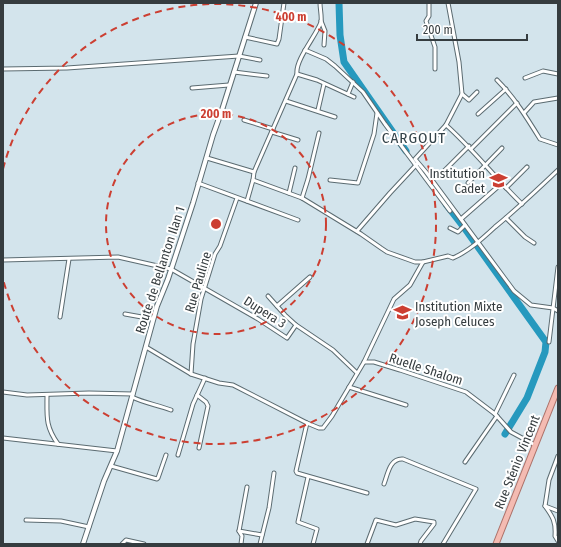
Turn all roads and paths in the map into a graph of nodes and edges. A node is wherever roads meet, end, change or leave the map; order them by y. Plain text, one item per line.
1 (256, 3) edge
2 (284, 3) edge
3 (320, 3) edge
4 (429, 3) edge
5 (448, 3) edge
6 (321, 21) junction
7 (245, 37) junction
8 (324, 45) dead end
9 (305, 50) junction
10 (239, 56) junction
11 (260, 60) dead end
12 (3, 69) edge
13 (435, 69) dead end
14 (234, 72) junction
15 (297, 74) junction
16 (558, 74) edge
17 (267, 76) dead end
18 (525, 78) dead end
19 (497, 80) dead end
20 (353, 82) junction
21 (324, 84) junction
22 (229, 85) junction
23 (192, 88) dead end
24 (506, 89) junction
25 (477, 92) dead end
26 (348, 94) junction
27 (462, 94) junction
28 (354, 96) dead end
29 (558, 98) edge
30 (286, 101) junction
31 (517, 103) junction
32 (318, 110) junction
33 (377, 113) junction
34 (524, 113) junction
35 (478, 114) dead end
36 (335, 117) dead end
37 (244, 120) dead end
38 (446, 125) junction
39 (272, 130) junction
40 (319, 134) dead end
41 (298, 140) dead end
42 (558, 145) edge
43 (470, 148) junction
44 (502, 148) dead end
45 (207, 158) junction
46 (418, 164) junction
47 (485, 166) junction
48 (527, 167) dead end
49 (295, 168) dead end
50 (445, 170) dead end
51 (558, 170) edge
52 (254, 172) junction
53 (425, 173) junction
54 (253, 180) junction
55 (330, 180) dead end
56 (468, 183) dead end
57 (198, 184) junction
58 (501, 184) junction
59 (506, 188) junction
60 (289, 193) junction
61 (237, 198) junction
62 (302, 198) junction
63 (247, 201) junction
64 (522, 204) junction
65 (450, 211) dead end
66 (506, 218) junction
67 (461, 219) junction
68 (298, 220) dead end
69 (464, 226) junction
70 (450, 228) dead end
71 (357, 231) junction
72 (534, 243) dead end
73 (476, 244) junction
74 (69, 258) junction
75 (3, 260) edge
76 (423, 262) junction
77 (558, 267) edge
78 (171, 269) junction
79 (310, 277) dead end
80 (204, 287) junction
81 (268, 296) dead end
82 (277, 306) junction
83 (553, 308) junction
84 (558, 311) edge
85 (125, 314) dead end
86 (60, 317) dead end
87 (153, 319) junction
88 (296, 325) junction
89 (549, 342) dead end
90 (146, 347) junction
91 (364, 362) junction
92 (357, 373) junction
93 (191, 374) junction
94 (514, 376) dead end
95 (205, 378) junction
96 (349, 387) junction
97 (558, 388) edge
98 (3, 392) edge
99 (47, 395) junction
100 (198, 395) junction
101 (132, 396) junction
102 (406, 405) dead end
103 (171, 410) dead end
104 (496, 415) junction
105 (307, 424) junction
106 (3, 438) edge
107 (58, 444) junction
108 (535, 445) junction
109 (199, 448) dead end
110 (117, 451) junction
111 (166, 455) dead end
112 (178, 455) dead end
113 (558, 456) edge
114 (465, 462) dead end
115 (111, 466) junction
116 (274, 473) dead end
117 (308, 477) junction
118 (384, 484) dead end
119 (247, 487) dead end
120 (367, 493) dead end
121 (545, 506) junction
122 (558, 511) edge
123 (26, 520) dead end
124 (557, 524) edge
125 (89, 527) junction
126 (239, 531) junction
127 (262, 535) junction
128 (558, 541) edge
129 (83, 544) edge
130 (122, 544) edge
131 (144, 544) edge
132 (241, 544) edge
133 (260, 544) edge
134 (313, 544) edge
135 (366, 544) edge
136 (420, 544) edge
137 (443, 544) edge
138 (496, 544) edge

1 - 7 street, Route de Bellanton Ilan 1
2 - 7 street
3 - 6 street
4 - 13 street
5 - 27 street
6 - 8 street
6 - 9 street
7 - 10 street, Route de Bellanton Ilan 1
9 - 15 street
9 - 20 street
10 - 11 street
10 - 12 street
10 - 14 street, Route de Bellanton Ilan 1
14 - 17 street
14 - 22 street, Route de Bellanton Ilan 1
15 - 21 street
15 - 30 street
16 - 18 street
19 - 24 street
20 - 26 street
20 - 33 street
21 - 26 street
21 - 32 street
22 - 23 street
22 - 45 street, Route de Bellanton Ilan 1
24 - 31 street
24 - 35 street
25 - 27 street
26 - 28 street
27 - 38 street
29 - 34 street
30 - 32 street
30 - 39 street
31 - 34 street
31 - 43 street
32 - 36 street
33 - 46 street
33 - 55 street
34 - 42 street
37 - 39 street
38 - 43 street
38 - 46 street
39 - 41 street
39 - 52 street
40 - 62 street
43 - 47 street
43 - 50 street
44 - 47 street
45 - 52 street
45 - 57 street, Route de Bellanton Ilan 1
46 - 53 street
46 - 71 street
47 - 56 street
47 - 58 street
48 - 59 street
49 - 60 street
51 - 64 street
52 - 54 street
53 - 65 street
53 - 67 street
54 - 60 street
54 - 63 street
57 - 61 street
57 - 78 street, Route de Bellanton Ilan 1
58 - 59 street
58 - 67 street
59 - 64 street
60 - 62 street
61 - 63 street
61 - 80 street, Rue Pauline
62 - 71 street
63 - 68 street
64 - 66 street
66 - 72 street
66 - 73 street
67 - 69 street
69 - 70 street
69 - 73 street
71 - 76 street
73 - 76 street
73 - 83 street
74 - 75 street, Dupera 3
74 - 78 street, Dupera 3
74 - 86 street
76 - 91 street
77 - 83 street
78 - 80 street, Dupera 3
78 - 87 street, Route de Bellanton Ilan 1
79 - 82 street
80 - 88 street, Dupera 3
80 - 93 street, Rue Pauline
81 - 82 street
82 - 88 street
83 - 84 street
83 - 89 street
85 - 87 street
87 - 90 street, Route de Bellanton Ilan 1
88 - 92 street, Dupera 3
90 - 93 street
90 - 101 street, Route de Bellanton Ilan 1
91 - 92 street
91 - 104 street, Ruelle Shalom
92 - 96 street
93 - 95 street
94 - 104 street
95 - 100 street
95 - 105 street
96 - 102 street
96 - 105 street
97 - 108 main road, Rue Sténio Vincent
98 - 99 street
99 - 101 street
99 - 107 street
100 - 109 street
100 - 112 street
101 - 103 street
101 - 110 street, Route de Bellanton Ilan 1
104 - 108 street, Ruelle Shalom
104 - 114 street
105 - 117 street
106 - 107 street
107 - 110 street
108 - 138 main road, Rue Sténio Vincent
110 - 115 street, Route de Bellanton Ilan 1
111 - 115 street
113 - 121 street
115 - 125 street, Route de Bellanton Ilan 1
116 - 127 street
117 - 120 street
117 - 134 street
118 - 137 street
119 - 126 street
121 - 122 street
121 - 124 street
123 - 125 street
124 - 128 street
125 - 129 street, Route de Bellanton Ilan 1
126 - 127 street
126 - 132 street
127 - 133 street
130 - 131 street
135 - 136 street

